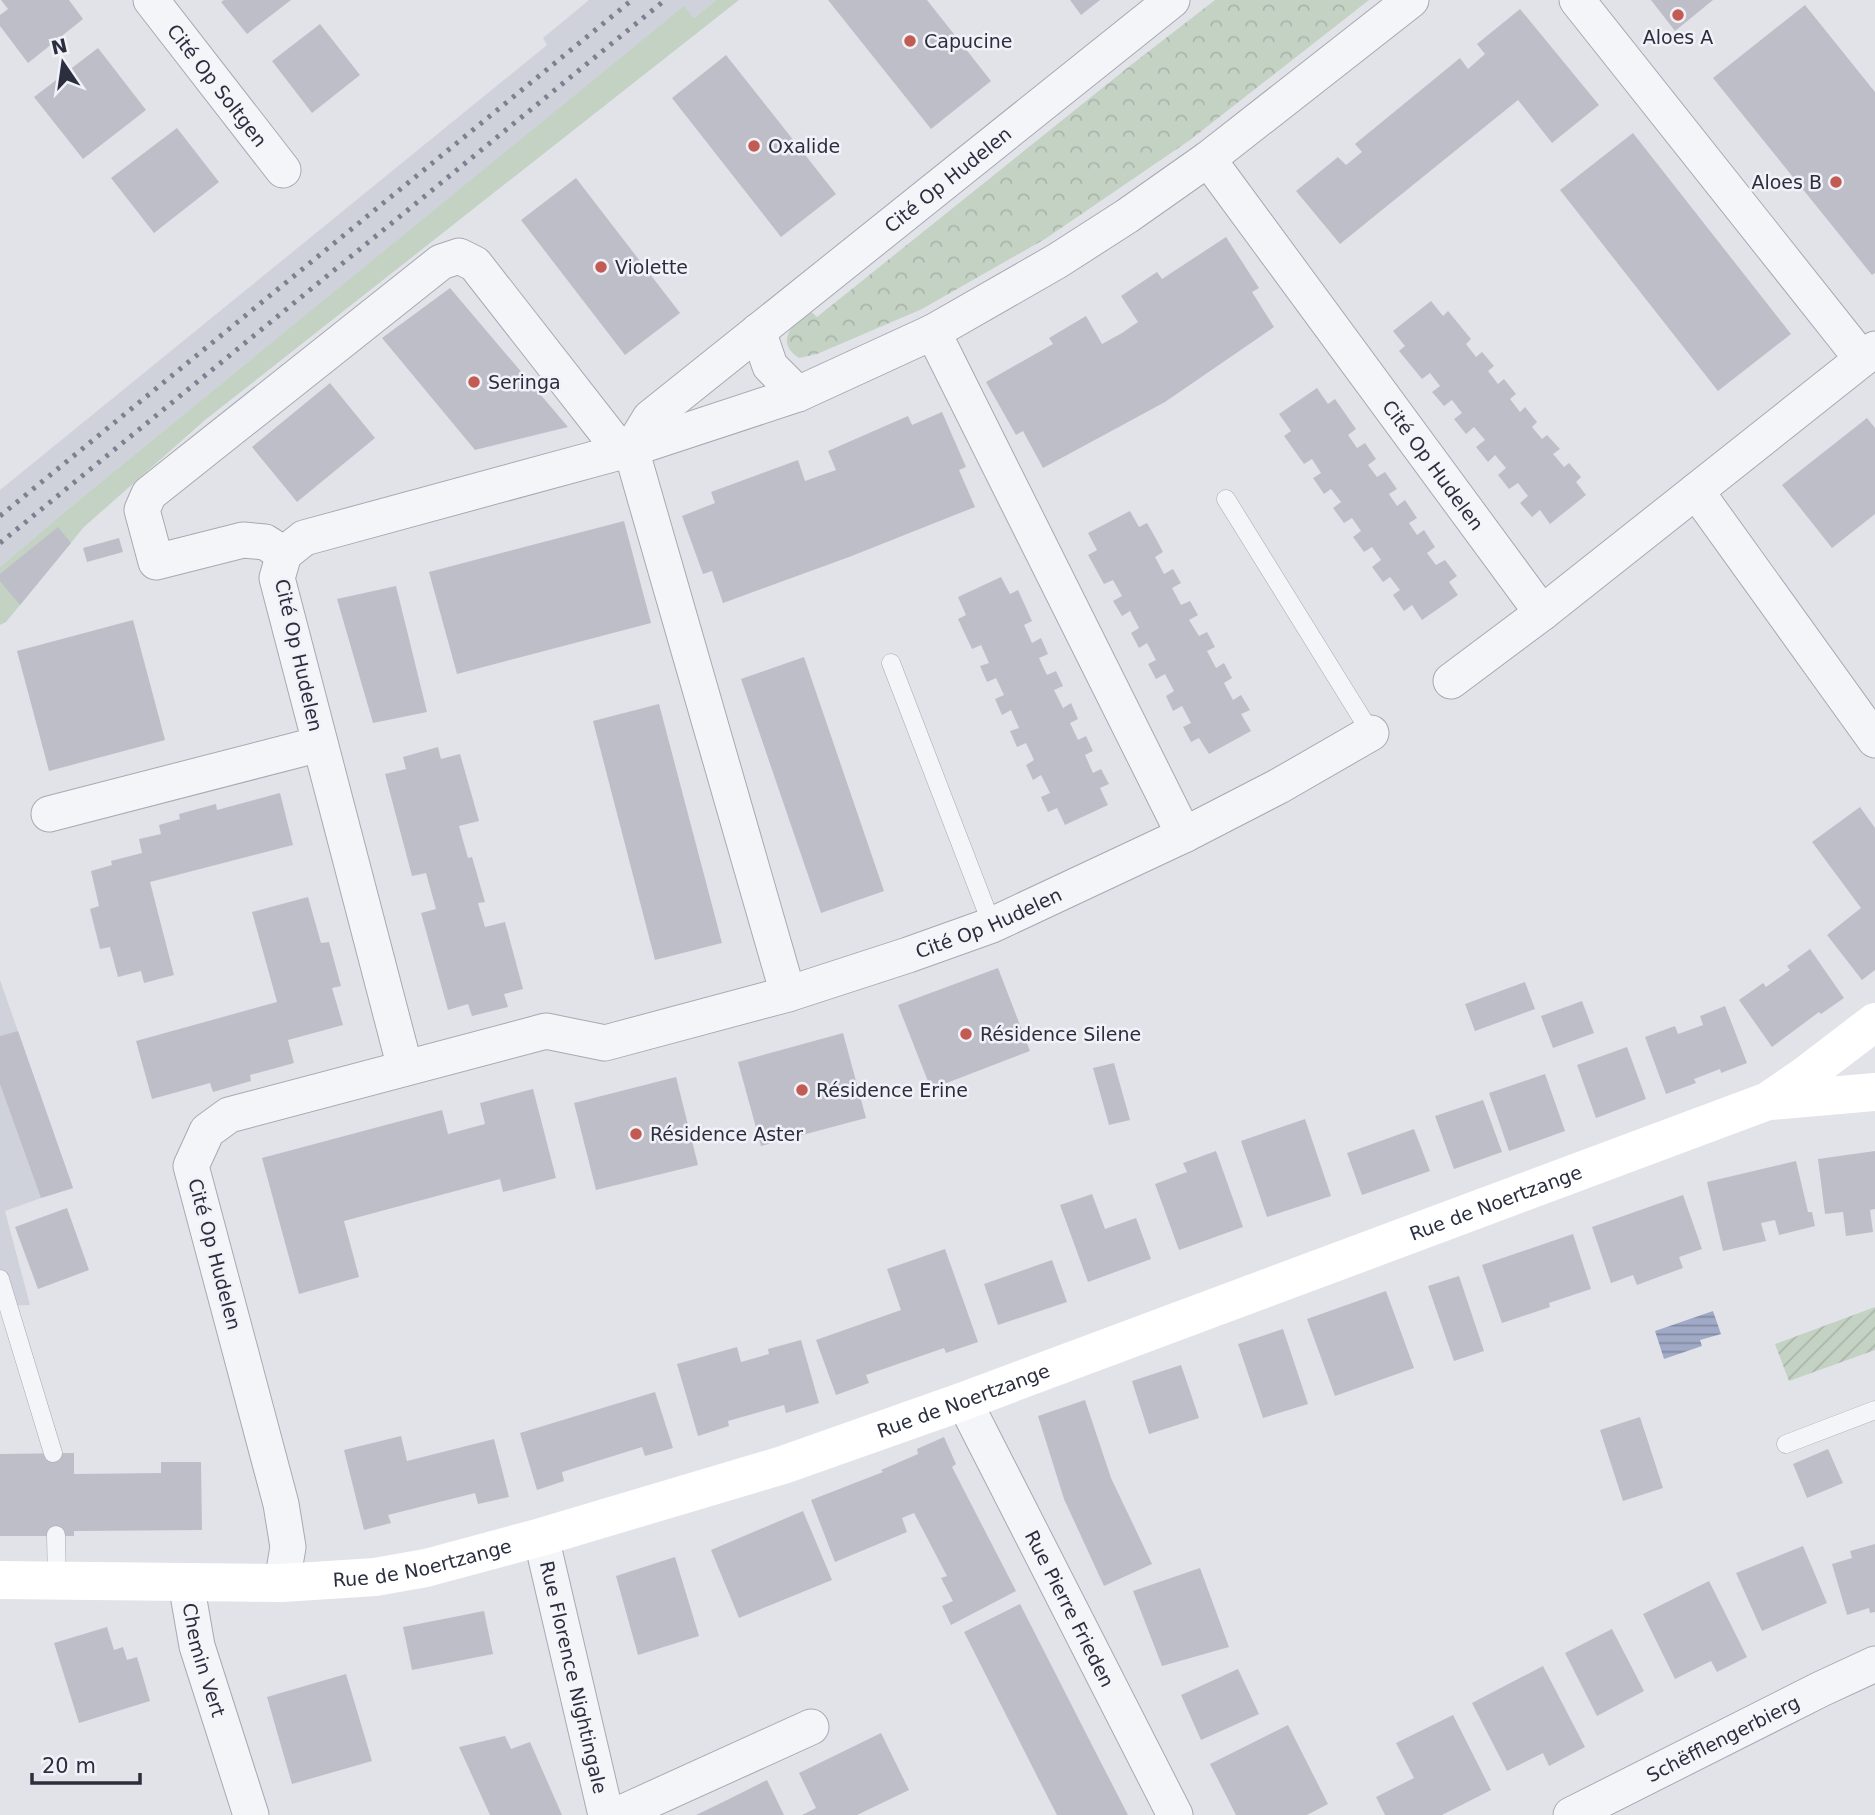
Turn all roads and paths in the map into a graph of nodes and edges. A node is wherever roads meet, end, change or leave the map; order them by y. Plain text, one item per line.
1 (151, 0) edge
2 (1172, 0) edge
3 (1411, 0) edge
4 (1577, 0) edge
5 (1208, 159) junction
6 (283, 170) dead end
7 (758, 331) junction
8 (933, 332) junction
9 (1869, 354) edge
10 (798, 394) junction
11 (626, 450) junction
12 (1696, 491) junction
13 (1226, 499) dead end
14 (284, 554) junction
15 (1542, 612) junction
16 (891, 663) dead end
17 (1451, 681) dead end
18 (1371, 733) joint
19 (1875, 740) edge
20 (320, 744) junction
21 (49, 814) dead end
22 (1184, 835) junction
23 (992, 925) junction
24 (788, 993) junction
25 (1875, 1022) edge
26 (405, 1068) junction
27 (1875, 1092) edge
28 (1768, 1101) junction
29 (0, 1279) edge
30 (964, 1401) junction
31 (1875, 1410) edge
32 (1786, 1444) dead end
33 (53, 1453) dead end
34 (57, 1535) dead end
35 (541, 1537) junction
36 (0, 1580) edge
37 (57, 1581) junction
38 (186, 1583) junction
39 (282, 1583) junction
40 (1875, 1664) edge
41 (811, 1727) dead end
42 (251, 1815) edge
43 (606, 1815) edge
44 (617, 1815) edge
45 (1175, 1815) edge
46 (1571, 1815) edge

1 - 6 street, Cité Op Soltgen
2 - 7 street, Cité Op Hudelen
3 - 5 street, Cité Op Hudelen
4 - 9 street
5 - 8 street, Cité Op Hudelen
5 - 15 street, Cité Op Hudelen
7 - 10 street
7 - 11 street, Cité Op Hudelen
8 - 10 street, Cité Op Hudelen
8 - 22 street
9 - 12 street
10 - 11 street, Cité Op Hudelen
11 - 14 street, Cité Op Hudelen
11 - 14 street
11 - 24 street
12 - 15 street
12 - 19 street
13 - 18 lane
14 - 20 street, Cité Op Hudelen
15 - 17 street
16 - 23 lane
18 - 22 street, Cité Op Hudelen
20 - 21 street
20 - 26 street, Cité Op Hudelen
22 - 23 street, Cité Op Hudelen
23 - 24 street, Cité Op Hudelen
24 - 26 street, Cité Op Hudelen
25 - 28 main road, Rue de Noertzange
26 - 39 street, Cité Op Hudelen
27 - 28 main road
28 - 30 main road, Rue de Noertzange
29 - 33 lane
30 - 35 main road, Rue de Noertzange
30 - 45 street, Rue Pierre Frieden
31 - 32 lane
34 - 37 lane
35 - 39 main road, Rue de Noertzange
35 - 43 street, Rue Florence Nightingale
36 - 37 main road, Rue de Noertzange
37 - 38 main road, Rue de Noertzange
38 - 39 main road, Rue de Noertzange
38 - 42 street, Chemin Vert
40 - 46 street, Schëfflengerbierg
41 - 44 street, Rue Florence Nightingale

